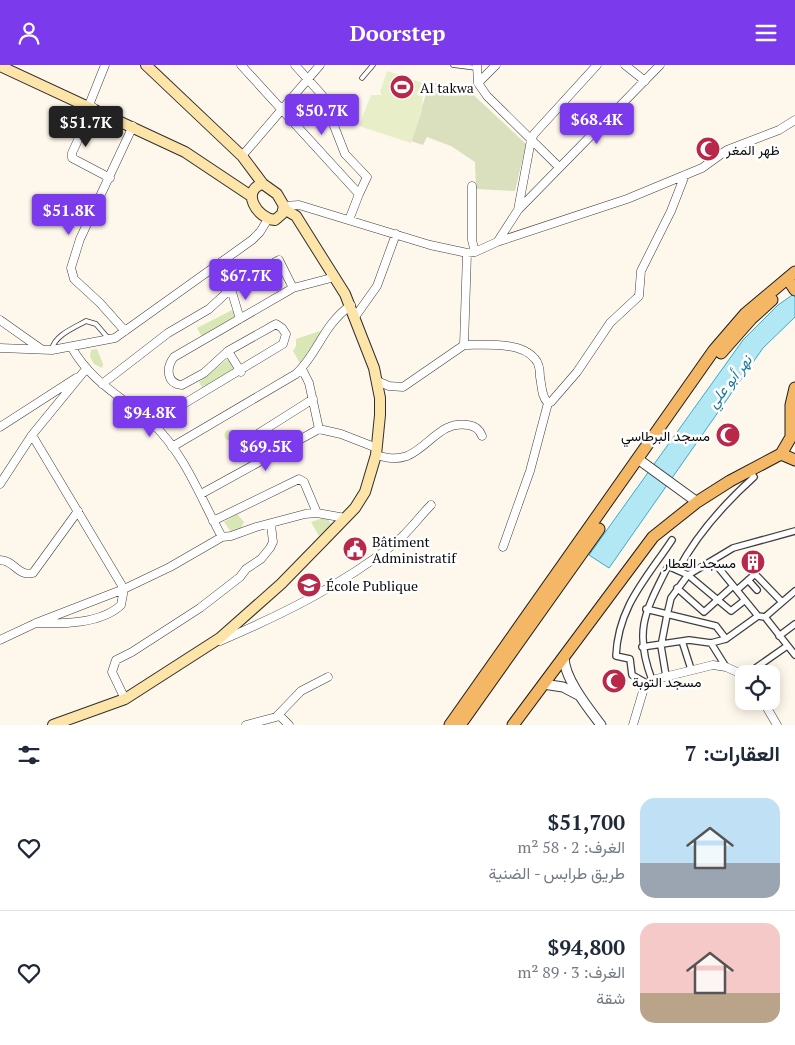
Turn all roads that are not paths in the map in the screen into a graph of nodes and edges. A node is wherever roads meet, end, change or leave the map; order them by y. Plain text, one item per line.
1 (105, 65) edge
2 (146, 65) edge
3 (241, 65) edge
4 (295, 65) edge
5 (320, 65) edge
6 (373, 65) edge
7 (453, 65) edge
8 (496, 65) edge
9 (597, 65) edge
10 (625, 65) edge
11 (660, 65) edge
12 (0, 66) edge
13 (477, 66) edge
14 (362, 78) dead end
15 (308, 79) junction
16 (645, 81) junction
17 (478, 83) junction
18 (91, 106) junction
19 (282, 109) junction
20 (795, 120) edge
21 (133, 126) junction
22 (531, 140) junction
23 (242, 155) junction
24 (559, 167) junction
25 (685, 175) junction
26 (110, 178) junction
27 (263, 184) junction
28 (472, 186) dead end
29 (358, 194) junction
30 (251, 196) junction
31 (284, 207) junction
32 (518, 210) junction
33 (268, 219) junction
34 (349, 220) junction
35 (396, 234) junction
36 (497, 243) junction
37 (471, 253) junction
38 (795, 272) edge
39 (335, 277) junction
40 (794, 286) edge
41 (294, 288) junction
42 (231, 289) junction
43 (350, 305) junction
44 (355, 317) junction
45 (240, 319) junction
46 (0, 320) edge
47 (125, 331) junction
48 (109, 340) junction
49 (464, 345) junction
50 (72, 348) junction
51 (0, 349) edge
52 (42, 350) junction
53 (52, 351) junction
54 (228, 351) junction
55 (86, 369) junction
56 (302, 369) junction
57 (240, 372) junction
58 (81, 376) junction
59 (189, 381) junction
60 (377, 381) junction
61 (102, 384) junction
62 (795, 388) edge
63 (197, 396) junction
64 (313, 399) junction
65 (548, 403) junction
66 (152, 423) junction
67 (0, 427) edge
68 (319, 429) junction
69 (794, 431) edge
70 (32, 435) junction
71 (482, 436) dead end
72 (172, 447) junction
73 (376, 451) junction
74 (781, 454) junction
75 (266, 459) junction
76 (795, 460) edge
77 (644, 464) junction
78 (750, 472) junction
79 (0, 484) edge
80 (201, 494) junction
81 (697, 502) junction
82 (431, 505) dead end
83 (78, 511) junction
84 (317, 513) junction
85 (345, 519) junction
86 (213, 521) junction
87 (271, 525) junction
88 (795, 531) edge
89 (222, 537) junction
90 (672, 540) dead end
91 (503, 547) dead end
92 (0, 560) edge
93 (713, 561) junction
94 (678, 570) junction
95 (688, 575) junction
96 (748, 580) junction
97 (735, 588) junction
98 (124, 589) junction
99 (677, 589) junction
100 (757, 590) dead end
101 (795, 591) edge
102 (718, 600) junction
103 (745, 600) junction
104 (782, 602) junction
105 (646, 609) junction
106 (667, 615) junction
107 (758, 616) junction
108 (765, 617) junction
109 (36, 623) junction
110 (795, 624) edge
111 (779, 636) junction
112 (726, 639) junction
113 (0, 640) edge
114 (682, 641) junction
115 (711, 643) junction
116 (207, 646) junction
117 (661, 646) junction
118 (787, 646) junction
119 (642, 647) junction
120 (794, 653) edge
121 (564, 657) junction
122 (758, 665) edge
123 (726, 667) junction
124 (690, 669) junction
125 (735, 670) edge
126 (666, 676) junction
127 (328, 677) dead end
128 (650, 682) junction
129 (543, 684) junction
130 (580, 696) junction
131 (125, 699) junction
132 (768, 710) edge
133 (278, 716) junction
134 (54, 725) edge
135 (246, 725) edge
136 (289, 725) edge
137 (450, 725) edge
138 (460, 725) edge
139 (513, 725) edge
140 (601, 725) edge
141 (633, 725) edge
142 (777, 725) edge

1 - 18 street
2 - 23 main road
3 - 19 street
4 - 15 street
5 - 15 street
6 - 14 lane
7 - 13 lane
8 - 17 street
9 - 22 street
10 - 16 street
11 - 16 street
12 - 18 main road
13 - 17 street
15 - 19 street
15 - 29 street
16 - 24 street
17 - 22 street
18 - 21 main road
18 - 26 street
19 - 23 street
19 - 29 street
20 - 25 street
21 - 26 street
21 - 30 main road
22 - 24 street
22 - 32 street
23 - 27 main road
24 - 32 street
25 - 36 street
25 - 65 street
26 - 47 street
27 - 30 main road
27 - 31 main road
28 - 37 street
29 - 34 street
30 - 33 main road
31 - 33 main road
31 - 34 street
31 - 39 main road
32 - 36 street
33 - 47 street
34 - 35 street
35 - 37 street
35 - 44 street
36 - 37 street
37 - 49 street
38 - 77 main road
39 - 41 street
39 - 43 main road
40 - 77 main road
41 - 42 street
41 - 45 street
42 - 45 street
42 - 61 street
43 - 44 main road
43 - 56 street
44 - 60 main road
45 - 59 street
46 - 52 street
47 - 48 street
48 - 50 street
48 - 53 lane
49 - 60 street
49 - 65 street
50 - 53 street
50 - 55 street
51 - 52 street
52 - 53 street
54 - 57 street
54 - 57 street
54 - 59 street
55 - 58 street
55 - 61 street
56 - 64 street
56 - 72 street
57 - 63 street
58 - 67 street
58 - 70 street
59 - 63 street
60 - 73 main road
61 - 66 street
62 - 69 main road
63 - 66 street
64 - 68 street
64 - 75 street
65 - 91 street
66 - 72 street
68 - 73 street
68 - 75 street
69 - 74 main road
70 - 79 street
70 - 83 street
71 - 73 street
72 - 80 street
73 - 85 main road
74 - 76 main road
74 - 78 main road
75 - 80 street
77 - 81 street
77 - 137 main road
77 - 138 main road
78 - 81 main road
78 - 94 street
80 - 86 street
81 - 121 main road
82 - 116 street
83 - 92 street
83 - 98 street
84 - 85 street
84 - 86 street
84 - 87 street
85 - 116 main road
86 - 89 street
87 - 89 street
87 - 131 street
88 - 93 street
89 - 98 street
90 - 128 street
93 - 95 street
93 - 97 street
94 - 95 street
94 - 105 street
95 - 99 street
95 - 102 street
96 - 97 street
96 - 100 street
96 - 104 street
97 - 102 street
97 - 103 street
98 - 109 street
98 - 109 street
99 - 102 street
99 - 106 street
101 - 104 street
102 - 103 street
103 - 107 street
104 - 108 street
105 - 106 street
105 - 119 street
106 - 112 street
106 - 117 street
107 - 108 street
107 - 112 street
108 - 111 street
109 - 113 street
110 - 111 street
111 - 118 street
112 - 115 street
114 - 115 street
114 - 117 street
114 - 124 street
115 - 123 street
116 - 131 main road
117 - 119 street
117 - 126 street
118 - 120 street
118 - 122 street
119 - 128 street
121 - 129 main road
121 - 130 street
123 - 124 street
123 - 125 street
124 - 126 street
126 - 128 street
127 - 133 street
128 - 141 street
129 - 130 street
129 - 139 main road
130 - 140 street
131 - 134 main road
132 - 142 street
133 - 135 street
133 - 136 street

